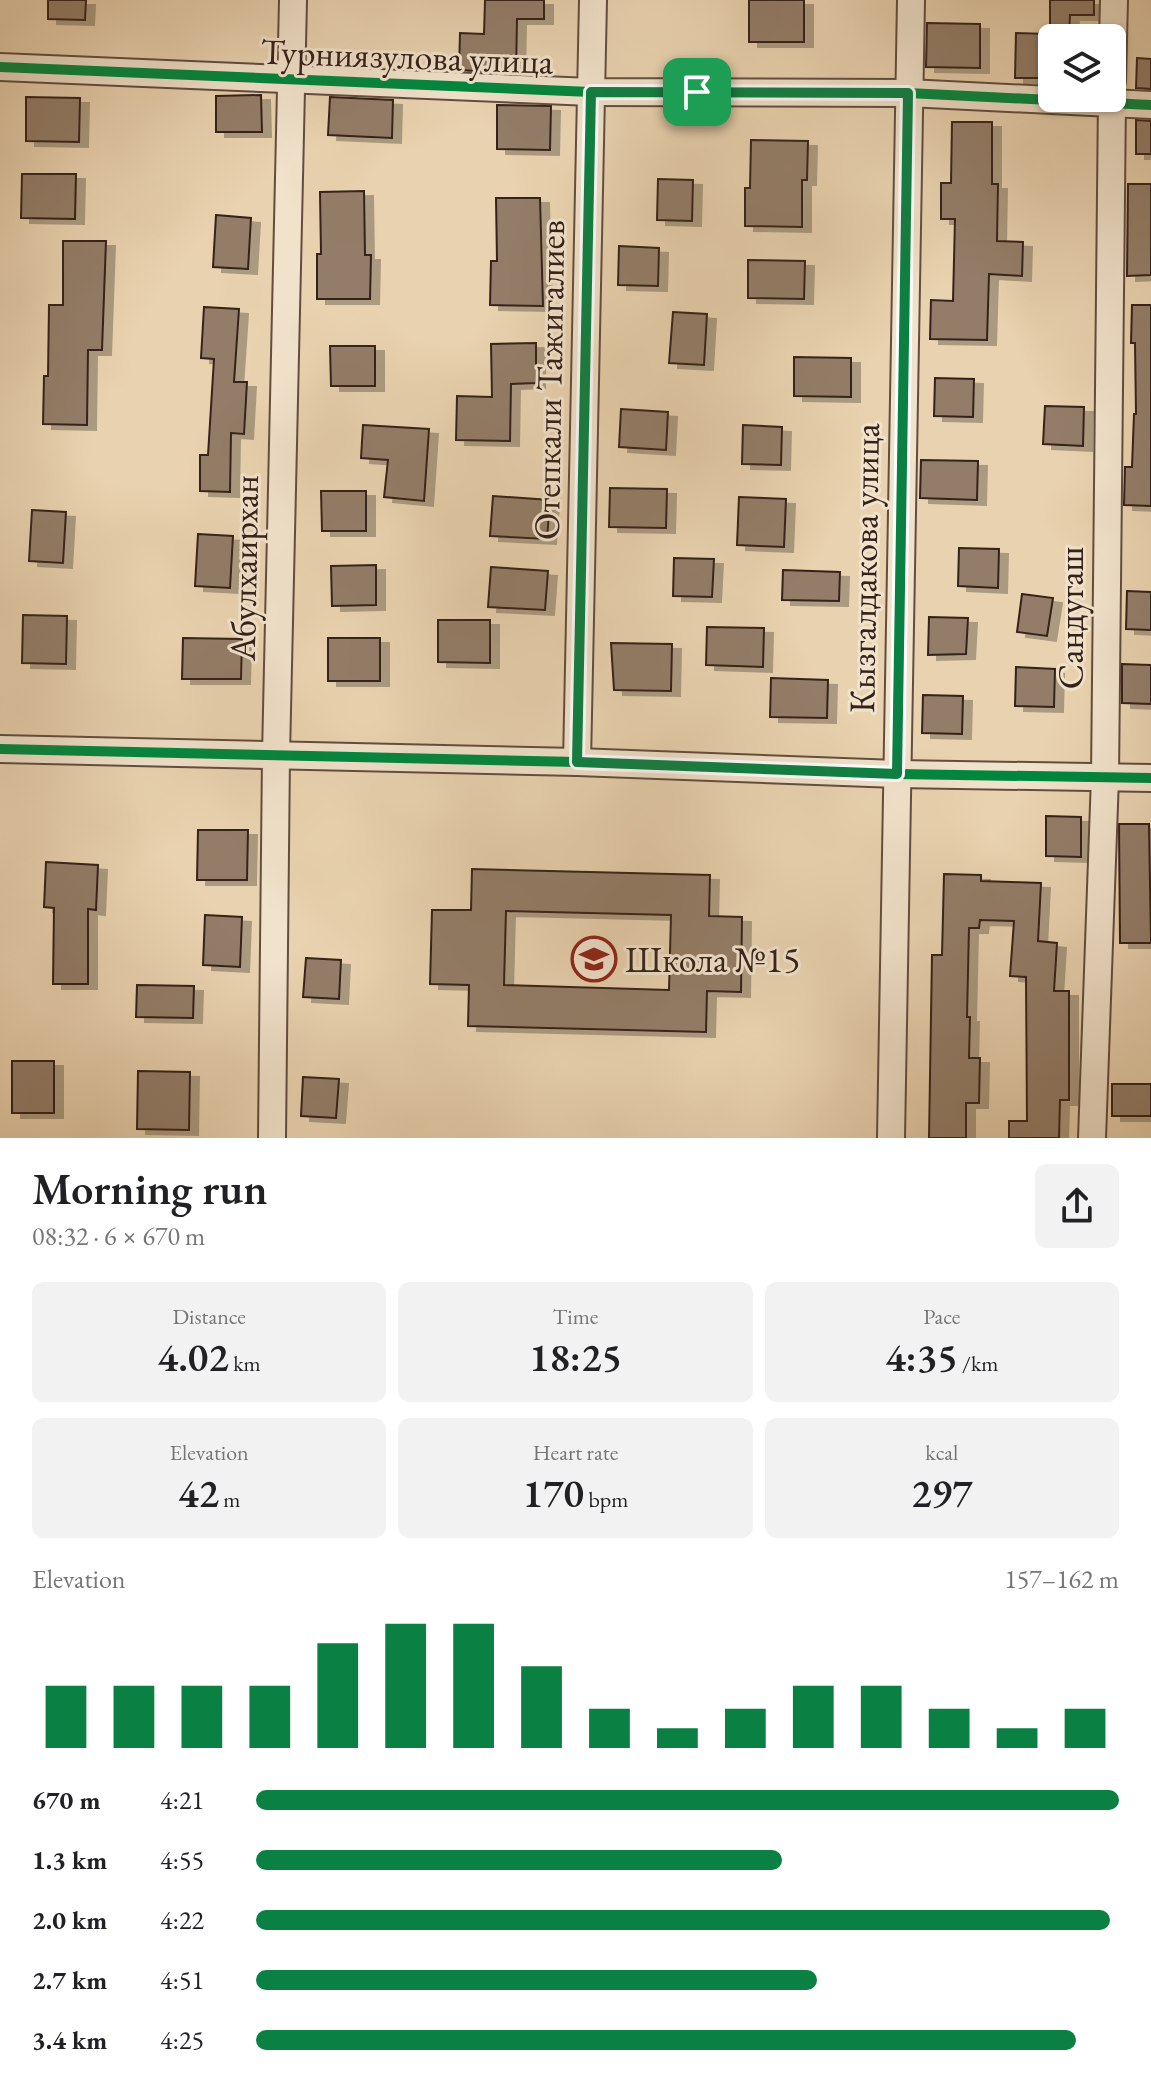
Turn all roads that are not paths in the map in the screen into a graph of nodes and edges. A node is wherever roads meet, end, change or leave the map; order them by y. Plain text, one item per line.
1 (293, 0) edge
2 (593, 0) edge
3 (911, 0) edge
4 (1114, 0) edge
5 (1113, 24) edge
6 (0, 67) edge
7 (291, 79) junction
8 (591, 92) junction
9 (908, 93) junction
10 (1038, 94) edge
11 (1126, 98) edge
12 (1151, 105) edge
13 (1112, 112) edge
14 (0, 749) edge
15 (276, 755) junction
16 (577, 762) junction
17 (897, 774) junction
18 (1105, 777) junction
19 (1151, 778) edge
20 (272, 1138) edge
21 (891, 1138) edge
22 (1092, 1138) edge

1 - 7 street, Абулхаирхан
2 - 8 street, Отепкали Тажигалиев
3 - 9 street, Кызгалдакова улица
4 - 5 street, Сандугаш
6 - 7 street, Турниязулова улица
7 - 8 street, Турниязулова улица
7 - 15 street, Абулхаирхан
8 - 9 street, Турниязулова улица
8 - 16 street, Отепкали Тажигалиев
9 - 10 street, Турниязулова улица
9 - 17 street, Кызгалдакова улица
11 - 12 street, Турниязулова улица
13 - 18 street, Сандугаш
14 - 15 street
15 - 16 street
15 - 20 street, Абулхаирхан
16 - 17 street
17 - 18 street
17 - 21 street, Кызгалдакова улица
18 - 19 street
18 - 22 street, Сандугаш

